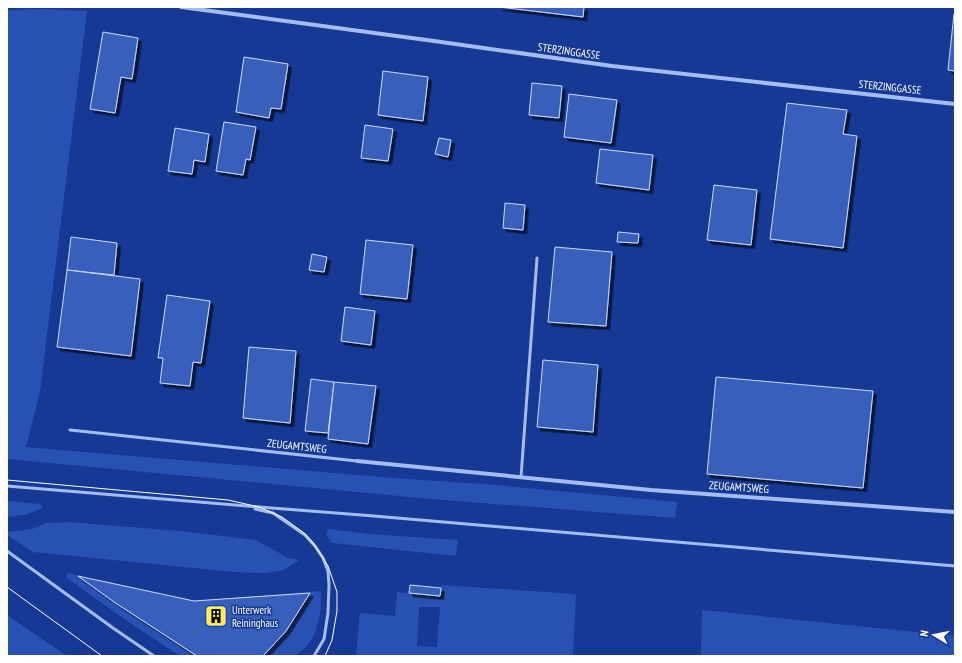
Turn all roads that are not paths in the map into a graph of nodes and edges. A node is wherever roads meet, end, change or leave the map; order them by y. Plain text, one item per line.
1 (181, 7) edge
2 (955, 104) edge
3 (537, 258) dead end
4 (70, 430) dead end
5 (356, 461) joint
6 (521, 477) junction
7 (7, 486) edge
8 (234, 505) junction
9 (955, 512) edge
10 (7, 551) edge
11 (955, 566) edge
12 (154, 656) edge
13 (314, 656) edge

1 - 2 street, STERZINGGASSE
3 - 6 lane
4 - 5 lane, ZEUGAMTSWEG
5 - 6 street, ZEUGAMTSWEG
6 - 9 street, ZEUGAMTSWEG
7 - 8 lane
8 - 11 lane
8 - 13 lane
10 - 12 lane

